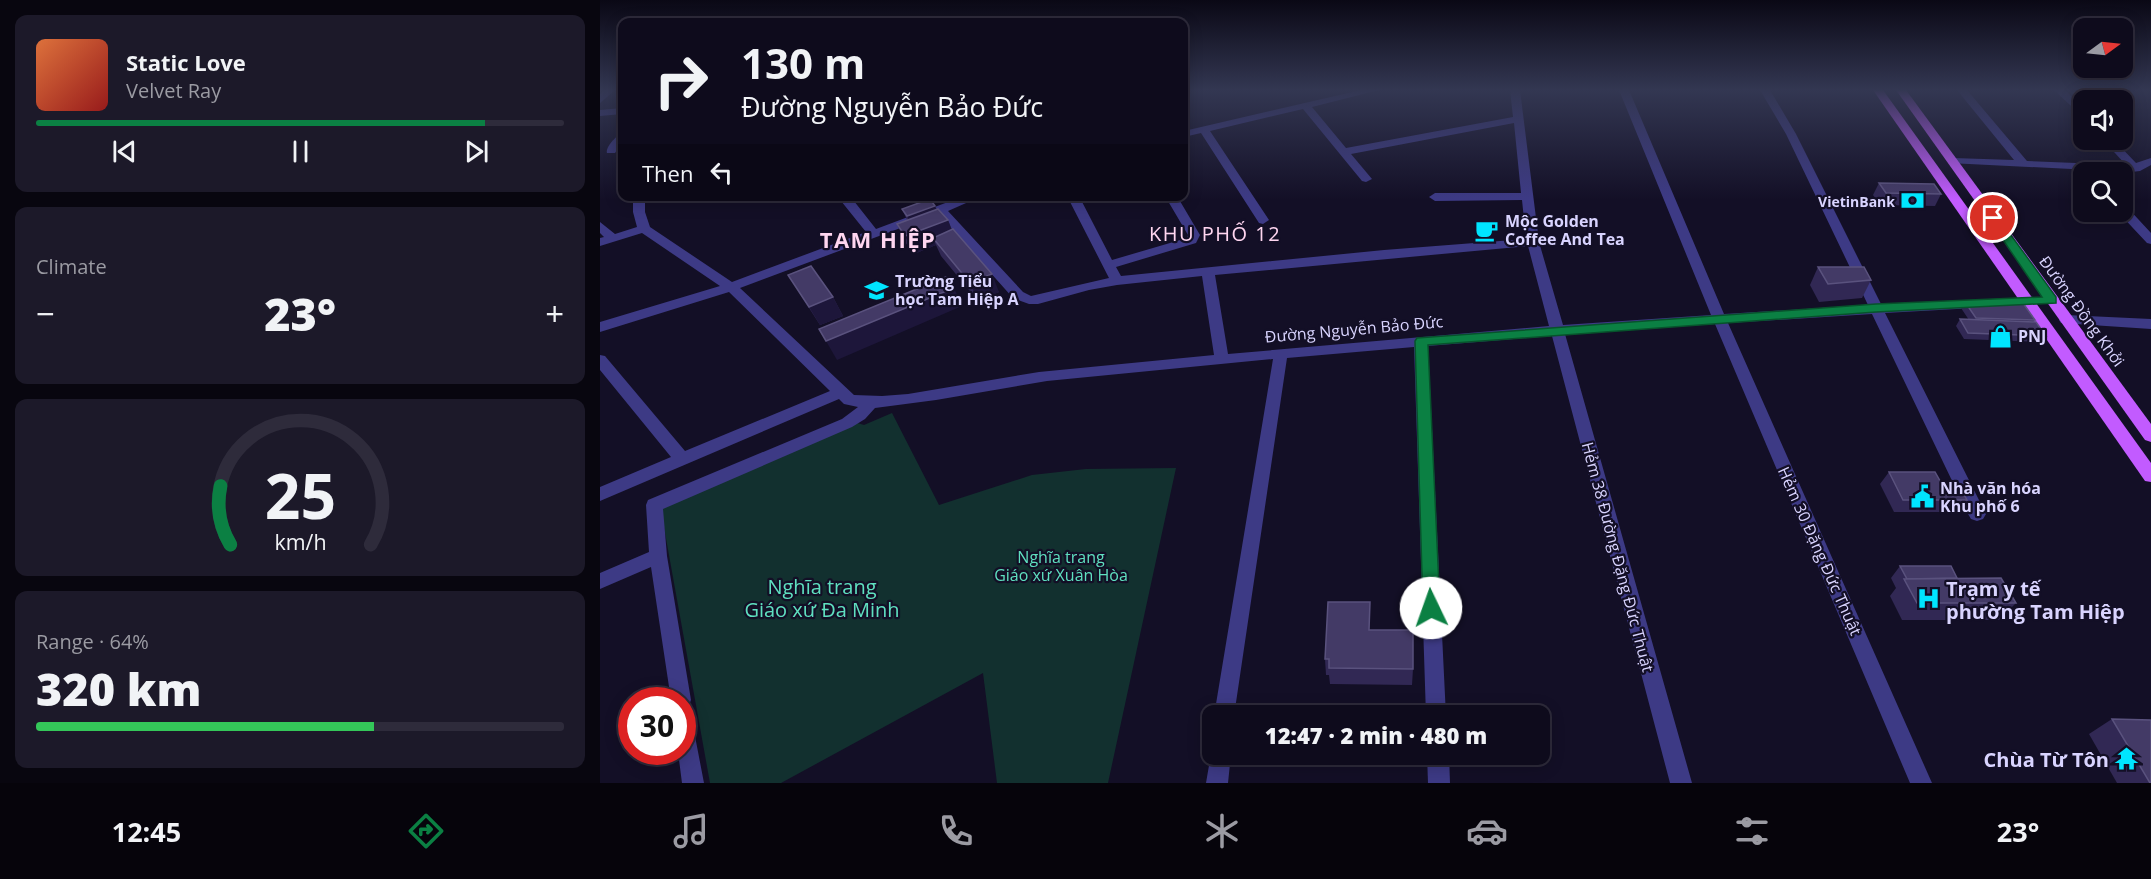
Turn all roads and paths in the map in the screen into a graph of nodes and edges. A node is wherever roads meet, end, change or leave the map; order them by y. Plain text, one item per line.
1 (1213, 127) edge
2 (1323, 127) edge
3 (1478, 127) edge
4 (1519, 127) edge
5 (1639, 127) edge
6 (1787, 127) edge
7 (1904, 127) edge
8 (1928, 127) edge
9 (1992, 127) edge
10 (1203, 129) junction
11 (1188, 133) edge
12 (2118, 150) edge
13 (1344, 152) junction
14 (1953, 161) junction
15 (2151, 161) edge
16 (2024, 165) junction
17 (2073, 169) edge
18 (2133, 169) edge
19 (2136, 169) junction
20 (1366, 179) dead end
21 (1528, 196) junction
22 (1435, 197) dead end
23 (639, 201) edge
24 (847, 201) edge
25 (962, 201) edge
26 (1076, 201) edge
27 (1174, 201) edge
28 (940, 209) junction
29 (1263, 220) dead end
30 (2133, 221) edge
31 (600, 226) edge
32 (644, 228) junction
33 (873, 233) junction
34 (606, 240) edge
35 (2151, 240) edge
36 (1533, 242) junction
37 (1109, 265) junction
38 (1208, 271) junction
39 (1117, 281) junction
40 (731, 287) junction
41 (2051, 300) junction
42 (2029, 301) junction
43 (1876, 308) junction
44 (1719, 320) junction
45 (2066, 320) junction
46 (2151, 324) edge
47 (600, 327) edge
48 (1556, 331) junction
49 (1421, 341) junction
50 (1281, 353) junction
51 (1222, 359) junction
52 (600, 360) edge
53 (842, 392) junction
54 (869, 404) junction
55 (2151, 436) edge
56 (682, 459) junction
57 (2151, 476) edge
58 (600, 494) edge
59 (1977, 514) dead end
60 (658, 555) junction
61 (600, 581) edge
62 (679, 687) edge
63 (1226, 705) edge
64 (1436, 705) edge
65 (690, 765) edge
66 (1219, 765) edge
67 (1438, 765) edge
68 (693, 783) edge
69 (1217, 783) edge
70 (1439, 783) edge
71 (1681, 783) edge
72 (1922, 783) edge

1 - 10 street
2 - 13 street
3 - 13 street
4 - 21 street, Hẻm 38 Đường Đặng Đức Thuật
5 - 44 street, Hẻm 30 Đặng Đức Thuật
6 - 43 street
7 - 42 main road
8 - 14 main road, Đường Đồng Khởi
9 - 16 street
10 - 11 street
10 - 29 street
12 - 19 street
13 - 20 street
14 - 16 street
14 - 41 main road, Đường Đồng Khởi
15 - 19 street
16 - 17 street
18 - 19 street
21 - 22 street
21 - 36 street, Hẻm 38 Đường Đặng Đức Thuật
23 - 32 street
24 - 33 street
25 - 28 street
26 - 37 street
27 - 37 street
28 - 33 street
28 - 39 street
30 - 35 street
31 - 34 street
32 - 34 street
32 - 40 street
33 - 40 street
36 - 38 street
36 - 48 street, Hẻm 38 Đường Đặng Đức Thuật
37 - 39 street
38 - 39 street
38 - 51 street
40 - 47 street
40 - 53 street
41 - 42 main road
41 - 45 main road, Đường Đồng Khởi
42 - 43 street, Đường Nguyễn Bảo Đức
42 - 57 main road
43 - 44 street, Đường Nguyễn Bảo Đức
43 - 59 street
44 - 48 street, Đường Nguyễn Bảo Đức
44 - 72 street, Hẻm 30 Đặng Đức Thuật
45 - 46 street
45 - 55 main road, Đường Đồng Khởi
48 - 49 street, Đường Nguyễn Bảo Đức
48 - 71 street, Hẻm 38 Đường Đặng Đức Thuật
49 - 50 street, Đường Nguyễn Bảo Đức
49 - 64 street
50 - 51 street, Đường Nguyễn Bảo Đức
50 - 63 street
51 - 54 street, Đường Nguyễn Bảo Đức
52 - 56 street
53 - 54 street
53 - 56 street
54 - 60 street
56 - 58 street
60 - 61 street
60 - 62 street
65 - 68 street
66 - 69 street
67 - 70 street

